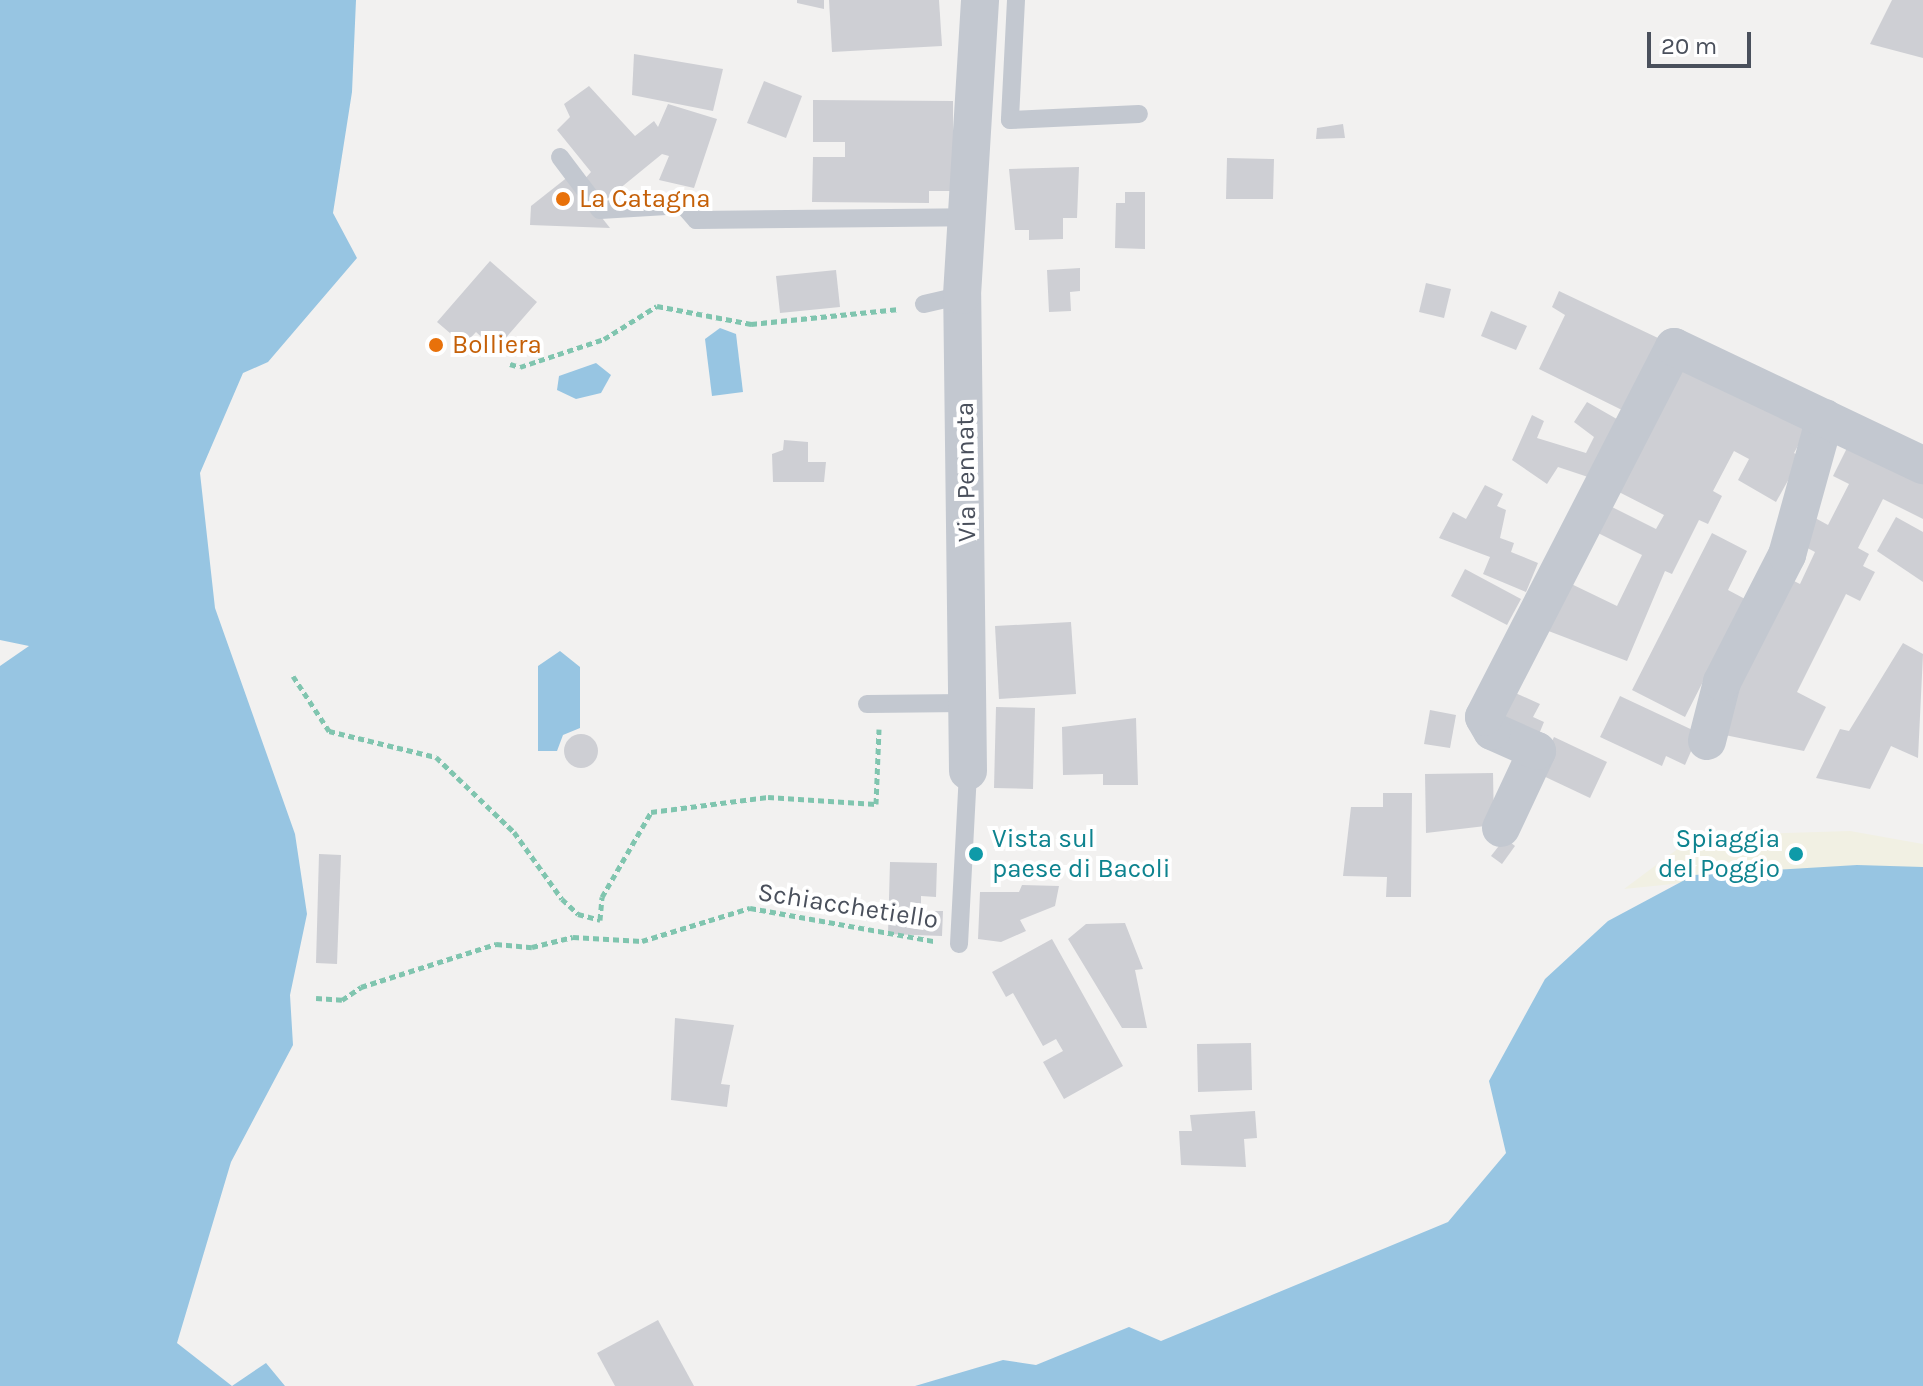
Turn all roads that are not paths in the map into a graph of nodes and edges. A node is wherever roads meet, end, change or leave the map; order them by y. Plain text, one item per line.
1 (980, 0) edge
2 (1016, 0) edge
3 (1139, 114) dead end
4 (560, 157) dead end
5 (966, 217) junction
6 (962, 295) junction
7 (924, 304) road end
8 (1825, 418) junction
9 (1923, 465) edge
10 (965, 703) junction
11 (873, 704) road end
12 (1707, 741) dead end
13 (968, 771) joint
14 (1501, 828) dead end
15 (959, 944) road end

1 - 5 street, Via Pennata
2 - 3 lane
4 - 5 lane
5 - 6 street, Via Pennata
6 - 7 lane
6 - 10 street, Via Pennata
8 - 9 street
8 - 12 street
8 - 14 street
10 - 11 lane
10 - 13 street, Via Pennata
13 - 15 lane, Via Pennata

